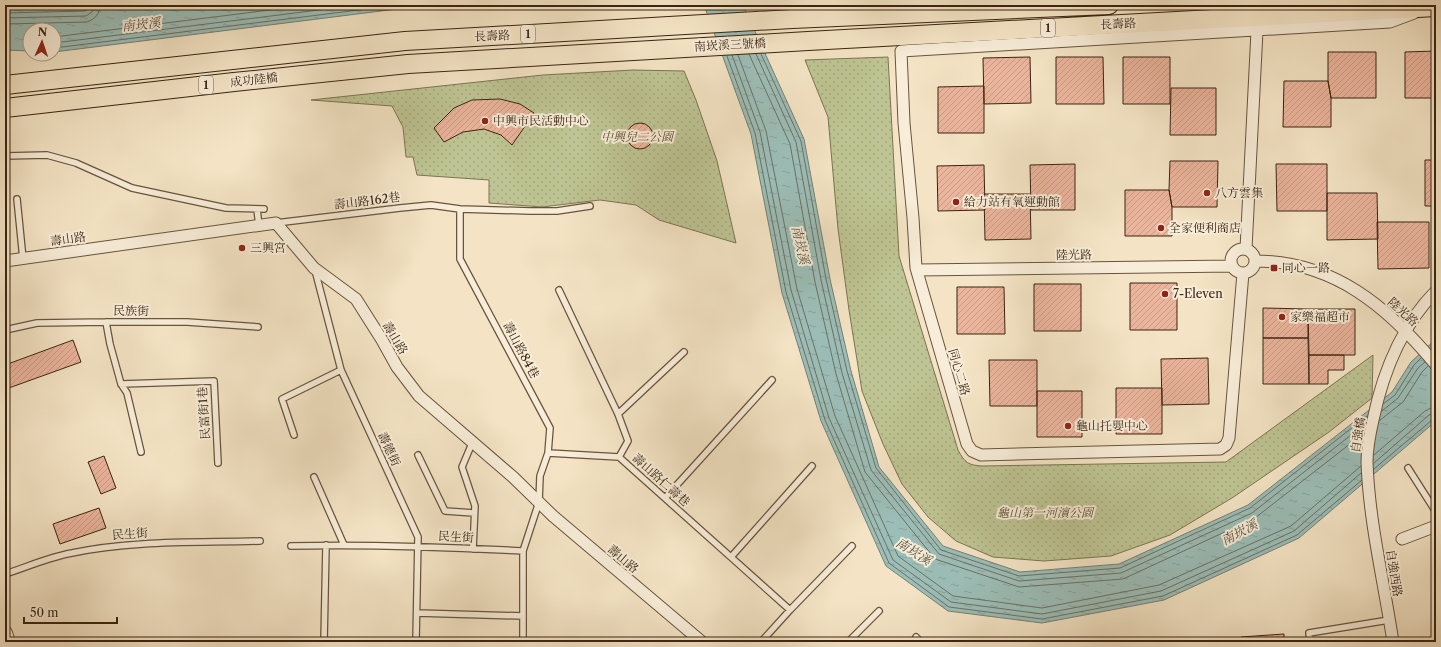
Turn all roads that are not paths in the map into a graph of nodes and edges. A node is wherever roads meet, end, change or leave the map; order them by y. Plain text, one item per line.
1 (1109, 5) edge
2 (1432, 7) edge
3 (792, 19) joint
4 (650, 27) joint
5 (1257, 31) junction
6 (405, 41) joint
7 (808, 41) joint
8 (651, 50) joint
9 (901, 51) joint
10 (408, 64) joint
11 (5, 85) edge
12 (5, 108) edge
13 (5, 156) edge
14 (17, 199) dead end
15 (590, 206) dead end
16 (257, 209) junction
17 (264, 209) dead end
18 (460, 210) junction
19 (276, 223) junction
20 (259, 226) junction
21 (1246, 249) junction
22 (23, 259) junction
23 (5, 261) edge
24 (1255, 261) junction
25 (1232, 264) junction
26 (314, 268) junction
27 (916, 269) junction
28 (1243, 273) junction
29 (559, 290) dead end
30 (1436, 291) edge
31 (106, 322) junction
32 (258, 327) dead end
33 (5, 330) edge
34 (1406, 331) junction
35 (684, 352) dead end
36 (1436, 365) edge
37 (341, 370) junction
38 (772, 380) dead end
39 (121, 384) junction
40 (618, 414) junction
41 (294, 435) dead end
42 (473, 441) junction
43 (141, 452) dead end
44 (548, 453) junction
45 (418, 455) dead end
46 (619, 457) junction
47 (218, 463) dead end
48 (812, 466) dead end
49 (1408, 468) dead end
50 (314, 477) dead end
51 (665, 498) junction
52 (539, 502) junction
53 (1372, 509) joint
54 (1436, 512) edge
55 (474, 513) junction
56 (1436, 526) edge
57 (1402, 539) dead end
58 (260, 540) dead end
59 (326, 545) junction
60 (344, 545) junction
61 (291, 546) dead end
62 (418, 546) junction
63 (852, 546) dead end
64 (473, 549) junction
65 (523, 551) junction
66 (732, 557) junction
67 (5, 574) edge
68 (790, 610) junction
69 (879, 611) dead end
70 (417, 613) junction
71 (523, 616) junction
72 (1389, 620) junction
73 (5, 633) edge
74 (916, 637) dead end
75 (8, 642) edge
76 (324, 642) edge
77 (416, 642) edge
78 (523, 642) edge
79 (702, 642) edge
80 (762, 642) edge
81 (848, 642) edge
82 (921, 642) edge
83 (1310, 642) edge
84 (1393, 642) edge

1 - 3 main road, 長壽路 / 1
2 - 5 street, 長壽路
2 - 7 main road, 長壽路 / 1
3 - 4 main road, 南崁溪三號橋 / 1
4 - 6 main road, 長壽路 / 1
5 - 9 street, 長壽路
5 - 21 street
6 - 11 main road, 成功陸橋 / 1
7 - 8 main road, 南崁溪三號橋 / 1
8 - 10 main road, 長壽路 / 1
9 - 27 street, 同心二路
10 - 12 main road, 成功陸橋 / 1
13 - 16 lane
14 - 22 lane
15 - 18 lane, 壽山路162巷
16 - 17 lane
16 - 20 lane
18 - 19 lane, 壽山路162巷
18 - 44 lane, 壽山路84巷
19 - 20 street, 壽山路
19 - 26 street, 壽山路
20 - 22 street, 壽山路
21 - 24 street
21 - 25 street
22 - 23 street, 壽山路
24 - 28 street
24 - 34 street, 陸光路
25 - 27 street, 陸光路
25 - 28 street
26 - 37 lane, 壽德街
26 - 42 street, 壽山路
27 - 28 street, 同心二路
29 - 40 lane, 壽山路仁壽巷
30 - 34 street
31 - 32 lane, 民族街
31 - 33 lane, 民族街
31 - 39 lane
34 - 36 street, 陸光路
34 - 53 street, 自強橋
35 - 40 lane
37 - 41 lane
37 - 62 lane, 壽德街
38 - 51 lane
39 - 43 lane
39 - 47 lane, 民富街1巷
40 - 46 lane, 壽山路仁壽巷
42 - 52 street, 壽山路
42 - 55 lane
44 - 46 lane
44 - 52 lane, 壽山路84巷
45 - 55 lane
46 - 51 lane, 壽山路仁壽巷
48 - 66 lane
49 - 54 lane
50 - 60 lane
51 - 66 lane, 壽山路仁壽巷
52 - 65 lane, 壽山路84巷
52 - 79 street, 壽山路
53 - 72 street, 自強西路
55 - 64 lane
56 - 57 street
58 - 67 lane, 民生街
59 - 60 lane, 民生街
59 - 61 lane, 民生街
59 - 76 lane
60 - 62 lane, 民生街
62 - 64 lane, 民生街
62 - 70 lane, 壽德街
63 - 68 lane
64 - 65 lane, 民生街
65 - 71 lane, 壽山路84巷
66 - 68 lane, 壽山路仁壽巷
68 - 80 lane
69 - 81 lane
70 - 71 lane
70 - 77 lane, 壽德街
71 - 78 lane, 壽山路84巷
72 - 83 lane
72 - 84 street, 自強西路
73 - 75 street
74 - 82 lane

